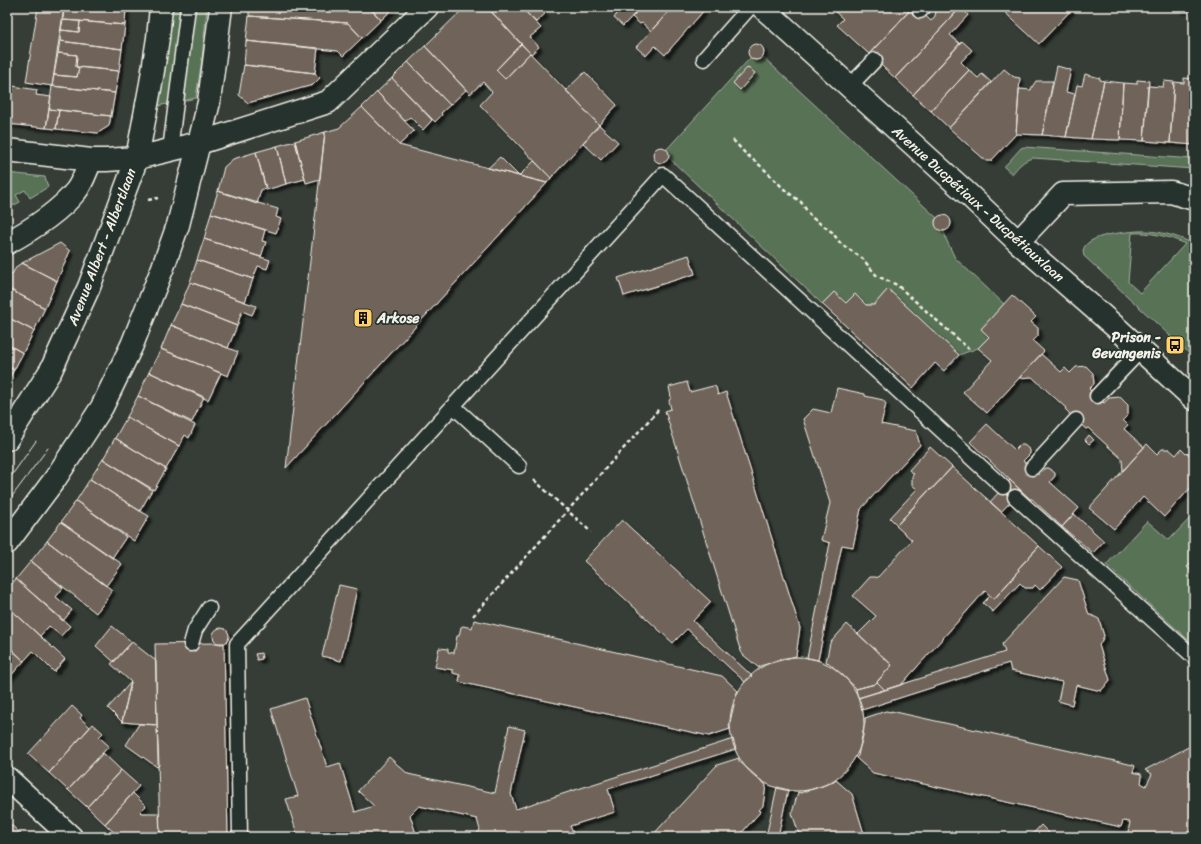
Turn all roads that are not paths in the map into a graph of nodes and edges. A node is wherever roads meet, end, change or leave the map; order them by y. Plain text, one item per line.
1 (161, 7) edge
2 (188, 7) edge
3 (221, 7) edge
4 (428, 7) edge
5 (750, 7) edge
6 (762, 7) edge
7 (704, 60) dead end
8 (875, 60) dead end
9 (849, 88) junction
10 (199, 143) junction
11 (7, 150) edge
12 (170, 150) junction
13 (137, 158) junction
14 (91, 160) junction
15 (1194, 199) edge
16 (7, 242) edge
17 (1018, 242) junction
18 (1141, 350) junction
19 (1097, 396) dead end
20 (1194, 399) edge
21 (453, 406) junction
22 (1076, 420) dead end
23 (7, 439) edge
24 (519, 466) road end
25 (1032, 468) dead end
26 (1003, 487) dead end
27 (1015, 497) dead end
28 (7, 543) edge
29 (209, 608) dead end
30 (191, 644) dead end
31 (1194, 657) edge
32 (7, 778) edge
33 (71, 837) edge
34 (240, 837) edge

1 - 13 street, Avenue Albert - Albertlaan
2 - 12 lane
3 - 10 street
4 - 10 street, Avenue Albert - Albertlaan
5 - 7 lane
6 - 9 street, Avenue Ducpétiaux - Ducpétiauxlaan
8 - 9 lane
9 - 17 street, Avenue Ducpétiaux - Ducpétiauxlaan
10 - 12 street, Avenue Albert - Albertlaan
10 - 28 street
11 - 14 street
12 - 13 street, Avenue Albert - Albertlaan
13 - 14 street
13 - 23 street, Avenue Albert - Albertlaan
14 - 16 street
15 - 17 street
17 - 18 street, Avenue Ducpétiaux - Ducpétiauxlaan
18 - 19 lane
18 - 20 street, Avenue Ducpétiaux - Ducpétiauxlaan
21 - 24 lane
21 - 26 lane
21 - 34 lane
22 - 25 lane
27 - 31 lane
29 - 30 lane
32 - 33 street

